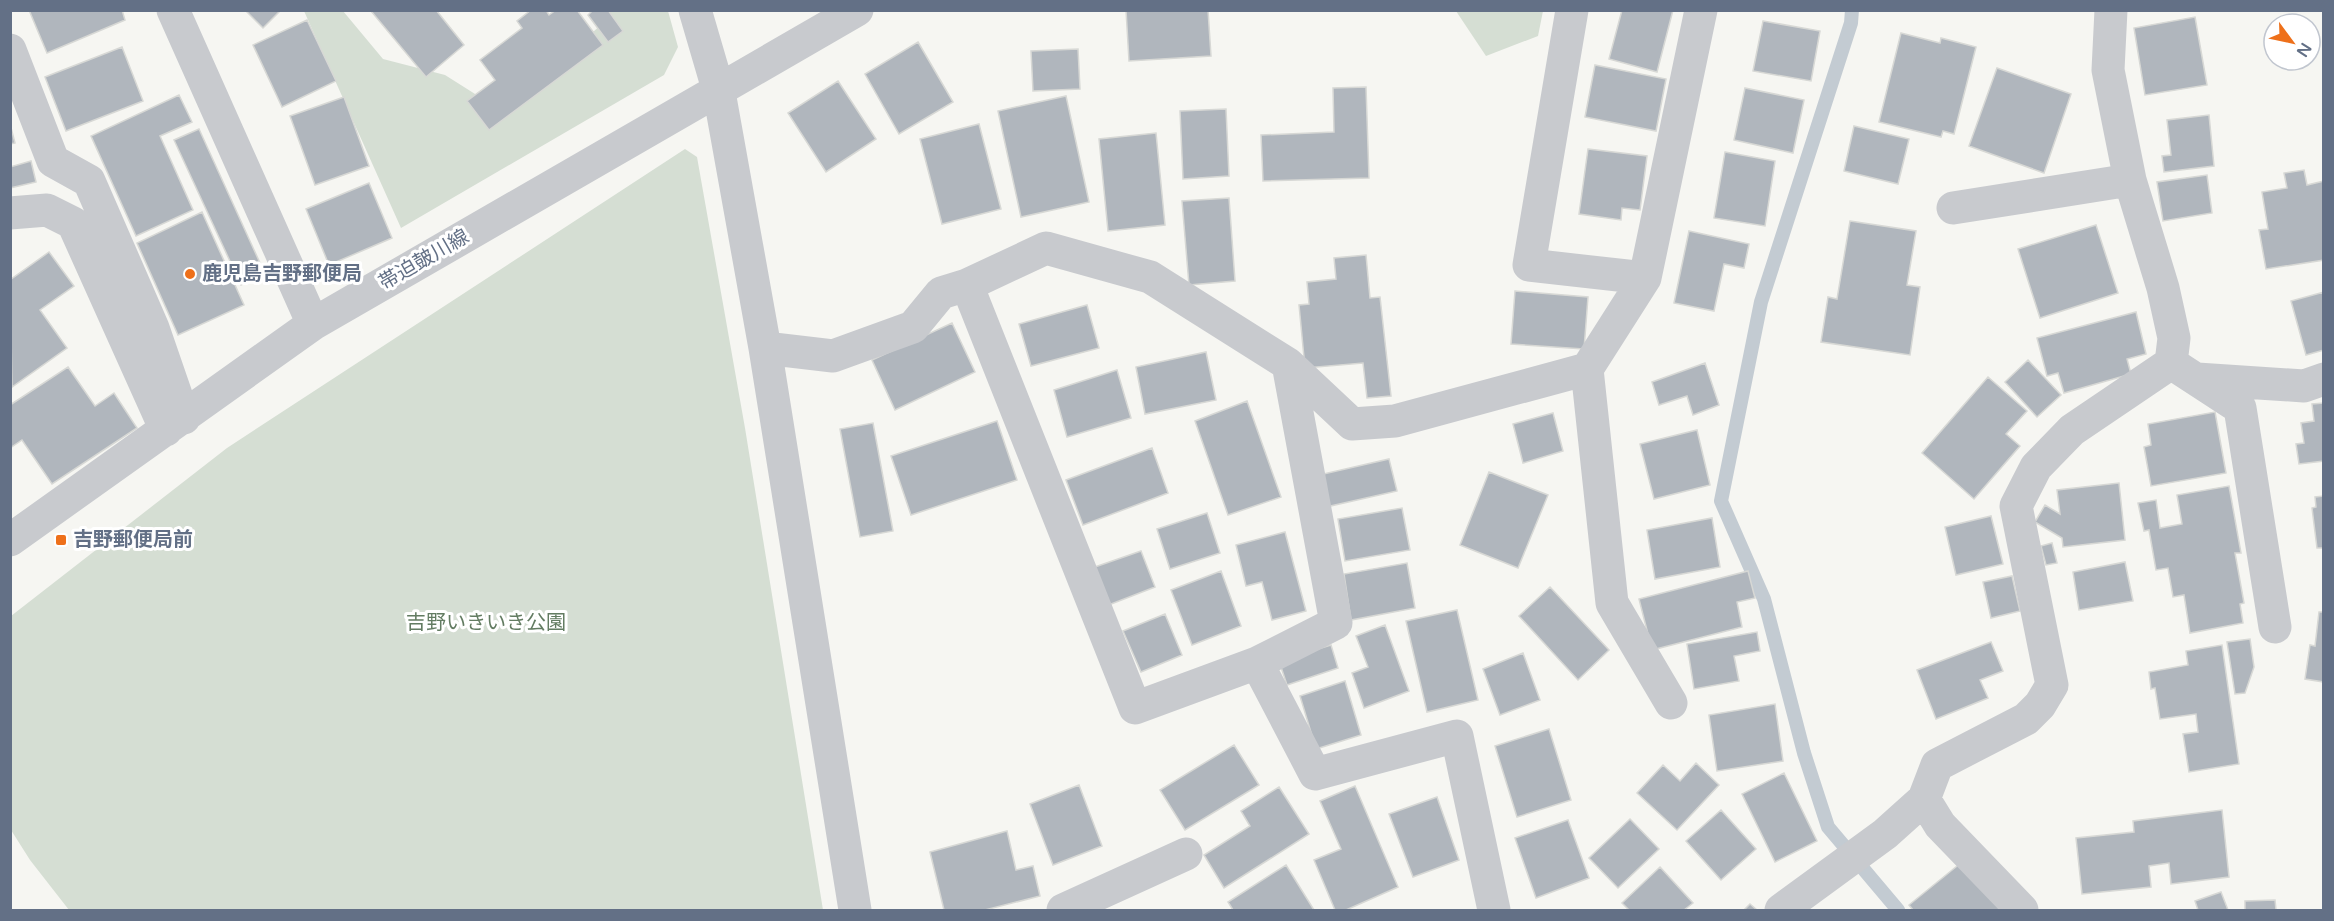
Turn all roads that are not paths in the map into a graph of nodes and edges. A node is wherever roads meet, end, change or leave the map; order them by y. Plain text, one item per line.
1 (173, 10) edge
2 (695, 10) edge
3 (857, 10) edge
4 (1572, 10) edge
5 (1701, 10) edge
6 (2111, 10) edge
7 (10, 50) edge
8 (719, 92) junction
9 (2130, 180) junction
10 (1953, 208) dead end
11 (10, 213) edge
12 (1645, 278) junction
13 (967, 285) junction
14 (313, 324) junction
15 (765, 348) junction
16 (1288, 364) junction
17 (1587, 369) junction
18 (2184, 371) junction
19 (2324, 380) edge
20 (175, 424) junction
21 (10, 540) edge
22 (2275, 627) dead end
23 (1257, 663) junction
24 (1671, 703) dead end
25 (1924, 799) junction
26 (1186, 854) dead end
27 (855, 910) edge
28 (1063, 910) edge
29 (1494, 910) edge
30 (1781, 910) edge
31 (2022, 910) edge

1 - 14 street
2 - 8 street
3 - 8 street, 帯迫皷川線
4 - 12 street
5 - 12 street
6 - 9 street
7 - 20 street
8 - 14 street, 帯迫皷川線
8 - 15 street
9 - 10 street
9 - 18 street
11 - 20 street
12 - 17 street
13 - 15 street
13 - 16 street
13 - 23 street
14 - 20 street, 帯迫皷川線
15 - 27 street
16 - 17 street
16 - 23 street
17 - 24 street
18 - 19 street
18 - 22 street
18 - 25 street
20 - 21 street, 帯迫皷川線
23 - 29 street
25 - 30 street
25 - 31 street
26 - 28 street

